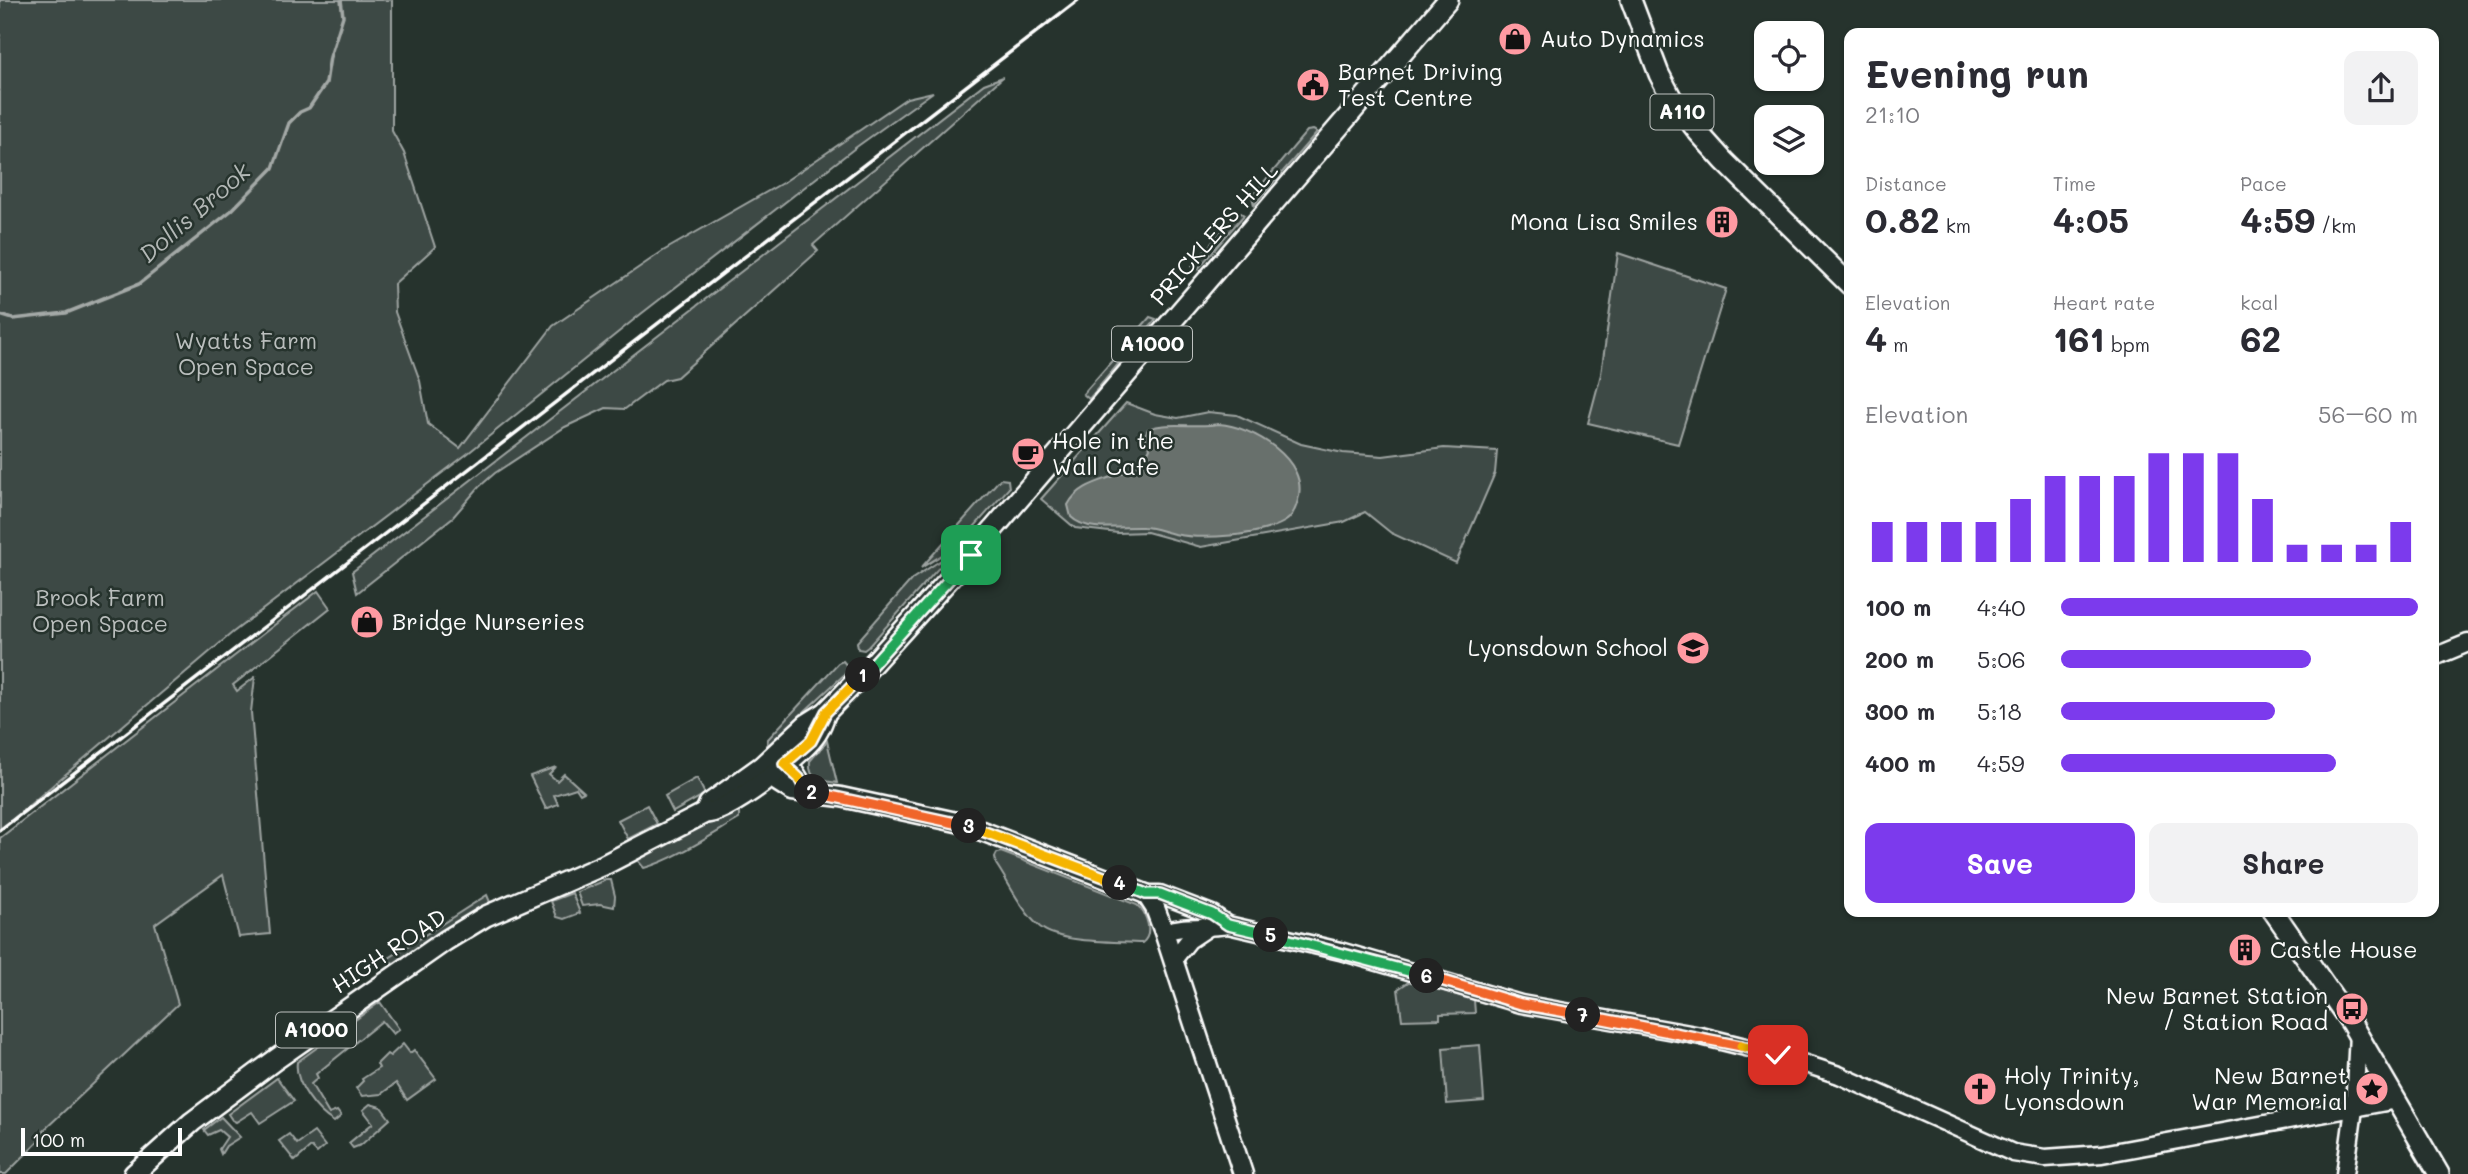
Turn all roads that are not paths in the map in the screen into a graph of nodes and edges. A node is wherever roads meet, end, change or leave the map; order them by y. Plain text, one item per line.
1 (1448, 0) edge
2 (1631, 0) edge
3 (1844, 279) edge
4 (2468, 643) edge
5 (2439, 655) edge
6 (773, 765) junction
7 (1146, 894) junction
8 (1199, 910) junction
9 (2277, 917) edge
10 (1228, 925) junction
11 (1162, 926) junction
12 (1207, 928) junction
13 (1173, 960) junction
14 (2358, 1034) junction
15 (2397, 1100) junction
16 (2354, 1109) junction
17 (134, 1174) edge
18 (1243, 1174) edge
19 (2345, 1174) edge
20 (2439, 1174) edge

1 - 6 main road, PRICKLERS HILL / A1000
2 - 3 main road, A110
4 - 5 street
6 - 7 main road
6 - 17 main road, HIGH ROAD / A1000
7 - 8 street
7 - 11 main road
8 - 10 street
8 - 11 street
9 - 14 main road
10 - 12 street
10 - 16 street
11 - 12 street
11 - 13 main road
12 - 13 street
13 - 18 main road
14 - 15 main road
14 - 16 street
15 - 16 street
15 - 20 main road
16 - 19 street

